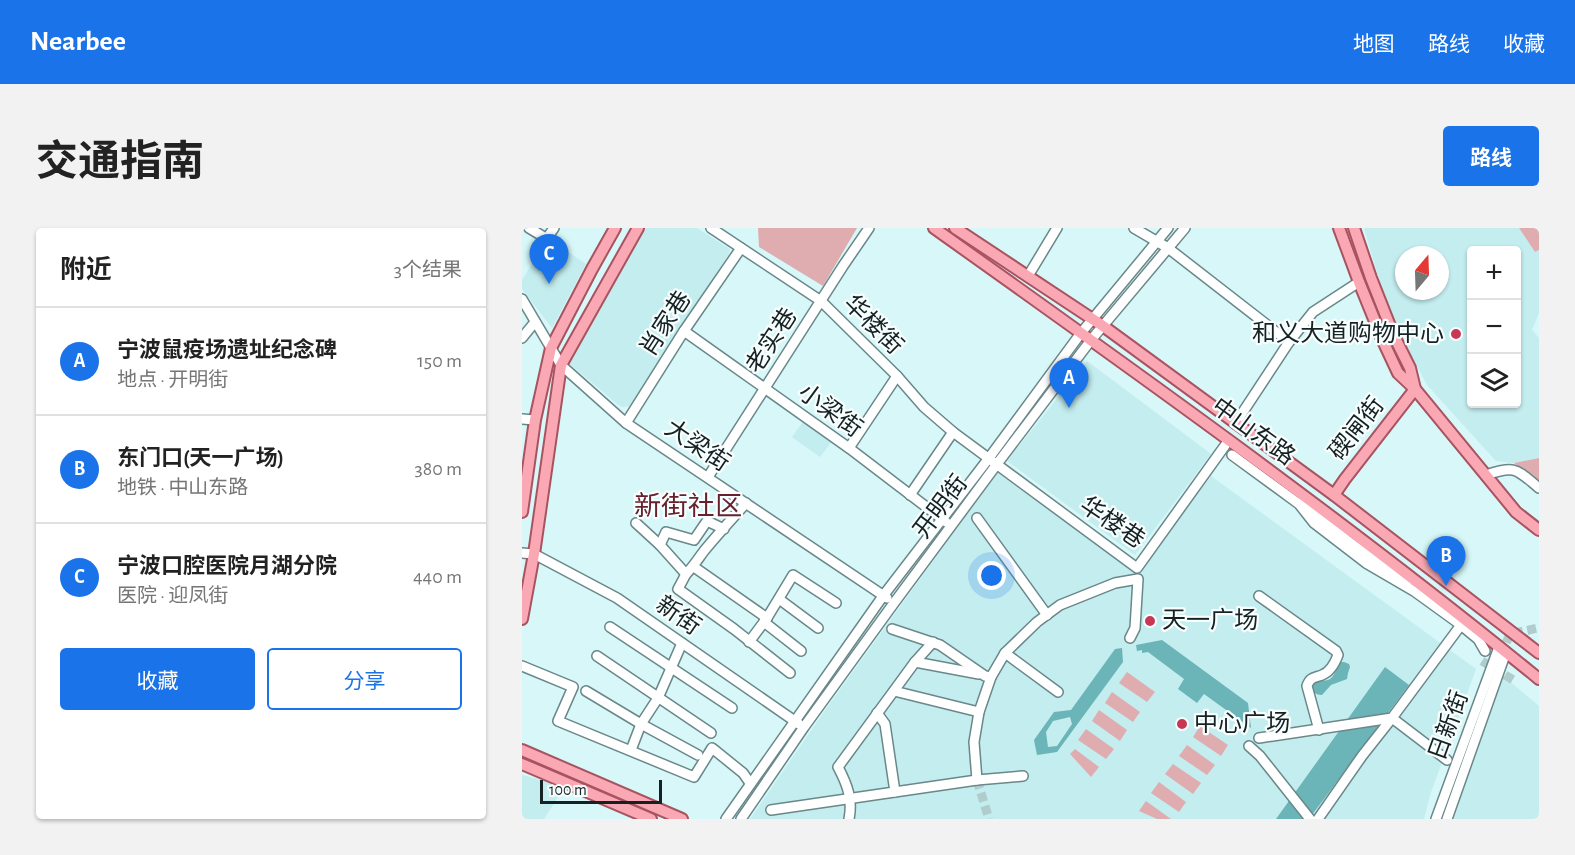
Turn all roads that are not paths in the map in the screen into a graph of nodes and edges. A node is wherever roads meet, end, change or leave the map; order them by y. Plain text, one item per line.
1 (529, 228) edge
2 (554, 228) edge
3 (615, 228) edge
4 (638, 228) edge
5 (711, 228) edge
6 (869, 228) edge
7 (934, 228) edge
8 (955, 228) edge
9 (1057, 228) edge
10 (1134, 228) edge
11 (1168, 228) edge
12 (1185, 228) edge
13 (1340, 228) edge
14 (1354, 228) edge
15 (1157, 241) junction
16 (741, 248) junction
17 (1168, 248) junction
18 (1028, 276) junction
19 (1359, 282) junction
20 (522, 299) edge
21 (821, 301) junction
22 (535, 322) junction
23 (1098, 322) junction
24 (684, 331) junction
25 (1081, 333) junction
26 (522, 338) edge
27 (1091, 340) junction
28 (1289, 342) junction
29 (551, 348) junction
30 (561, 365) junction
31 (897, 376) junction
32 (765, 388) junction
33 (1415, 388) junction
34 (522, 418) edge
35 (535, 420) junction
36 (626, 423) junction
37 (1235, 424) junction
38 (954, 432) junction
39 (1229, 440) junction
40 (849, 448) junction
41 (1232, 455) dead end
42 (993, 461) junction
43 (1486, 475) junction
44 (524, 477) edge
45 (708, 477) junction
46 (1539, 488) edge
47 (910, 495) junction
48 (1334, 495) junction
49 (746, 503) junction
50 (522, 512) edge
51 (977, 518) dead end
52 (942, 519) junction
53 (636, 523) dead end
54 (951, 526) junction
55 (724, 529) junction
56 (1539, 530) edge
57 (660, 545) junction
58 (522, 553) edge
59 (534, 554) junction
60 (694, 567) junction
61 (686, 574) junction
62 (883, 596) junction
63 (1259, 596) dead end
64 (779, 600) junction
65 (836, 603) dead end
66 (894, 603) junction
67 (1047, 615) junction
68 (522, 619) edge
69 (766, 620) junction
70 (1461, 625) junction
71 (610, 627) dead end
72 (818, 628) dead end
73 (892, 629) dead end
74 (1130, 638) dead end
75 (749, 642) junction
76 (933, 642) junction
77 (682, 643) junction
78 (1502, 649) junction
79 (801, 651) dead end
80 (1485, 651) tunnel mouth
81 (1005, 653) junction
82 (1539, 653) edge
83 (597, 656) dead end
84 (915, 662) junction
85 (522, 666) edge
86 (671, 668) junction
87 (790, 673) dead end
88 (988, 676) junction
89 (1539, 679) edge
90 (586, 691) dead end
91 (894, 691) junction
92 (1058, 692) dead end
93 (658, 698) junction
94 (732, 708) dead end
95 (979, 712) junction
96 (877, 713) junction
97 (1392, 718) junction
98 (794, 721) junction
99 (641, 724) junction
100 (804, 727) junction
101 (1319, 730) junction
102 (711, 733) dead end
103 (1259, 738) dead end
104 (1249, 746) dead end
105 (522, 750) edge
106 (631, 750) junction
107 (698, 754) dead end
108 (1446, 759) dead end
109 (522, 764) edge
110 (1023, 776) dead end
111 (977, 780) junction
112 (750, 783) junction
113 (895, 792) junction
114 (851, 798) junction
115 (771, 810) dead end
116 (651, 819) edge
117 (682, 819) edge
118 (726, 819) edge
119 (741, 819) edge
120 (849, 819) edge
121 (1310, 819) edge
122 (1318, 819) edge
123 (1436, 819) edge
124 (1448, 819) edge

1 - 2 street
3 - 29 main road
4 - 30 main road
5 - 16 street, 华楼街
6 - 21 street, 老实巷
7 - 25 main road, 中山东路
8 - 18 main road, 中山东路
9 - 18 street
10 - 15 street
11 - 15 street, 开明街
12 - 17 street, 开明街
13 - 19 main road
14 - 33 main road
15 - 17 street
15 - 23 street, 开明街
16 - 21 street, 华楼街
16 - 24 street, 肖家巷
17 - 23 street, 开明街
17 - 28 street
18 - 23 main road, 中山东路
19 - 28 street
19 - 33 main road
20 - 22 street, 大梁街
21 - 31 street, 华楼街
21 - 32 street, 老实巷
22 - 26 street
22 - 29 street, 大梁街
23 - 25 street, 开明街
23 - 27 street, 开明街
23 - 37 main road, 中山东路
24 - 32 street, 小梁街
24 - 36 street, 肖家巷
25 - 27 main road, 中山东路
25 - 42 street, 开明街
27 - 39 main road, 中山东路
27 - 42 street, 开明街
28 - 37 street
29 - 30 street, 大梁街
29 - 35 main road
30 - 36 street, 大梁街
30 - 59 main road
31 - 38 street, 华楼街
31 - 40 street
32 - 40 street, 小梁街
32 - 45 street, 老实巷
33 - 43 main road
33 - 48 main road, 碶闸街
34 - 35 street
35 - 44 main road
36 - 45 street, 大梁街
37 - 48 main road, 中山东路
38 - 42 street, 华楼街
38 - 47 street
39 - 42 street, 华楼巷
39 - 78 main road, 中山东路
40 - 47 street, 小梁街
41 - 70 street, 中山东路
42 - 52 street, 开明街
42 - 54 street, 开明街
43 - 46 street
43 - 56 main road
44 - 50 main road
45 - 49 street, 大梁街
47 - 52 street, 小梁街
48 - 82 main road, 中山东路
49 - 55 street
49 - 62 street, 大梁街
51 - 67 street
52 - 54 street, 小梁街
52 - 62 street, 开明街
53 - 57 street
54 - 66 street, 开明街
55 - 57 street
55 - 60 street
57 - 61 street
58 - 59 street, 新街
59 - 68 main road
59 - 77 street, 新街
60 - 61 street
60 - 69 street
61 - 75 street
62 - 66 street, 大梁街
62 - 98 street, 开明街
63 - 101 street
64 - 65 street
64 - 69 street
64 - 72 street
66 - 100 street, 开明街
67 - 74 street
67 - 81 street
69 - 75 street
69 - 79 street
70 - 80 street, 中山东路
70 - 97 street
71 - 86 street
73 - 76 street
75 - 87 street
76 - 84 street
76 - 88 street
77 - 86 street
77 - 98 street, 新街
78 - 89 main road, 中山东路
78 - 123 street, 日新街
78 - 124 street, 日新街
81 - 88 street
81 - 92 street
83 - 93 street
84 - 88 street
84 - 91 street
85 - 106 street
86 - 93 street
86 - 94 street
88 - 95 street
90 - 99 street
91 - 95 street
91 - 96 street
93 - 99 street
93 - 102 street
95 - 111 street
96 - 113 street
96 - 114 street
97 - 101 street
97 - 108 street
97 - 122 street
98 - 100 street, 新街
98 - 112 street, 开明街
99 - 106 street
99 - 107 street
100 - 119 street, 开明街
101 - 103 street
104 - 121 street
105 - 117 main road
106 - 112 street
109 - 116 main road
110 - 111 street
111 - 113 street
112 - 118 street, 开明街
113 - 114 street
114 - 115 street
114 - 120 street

